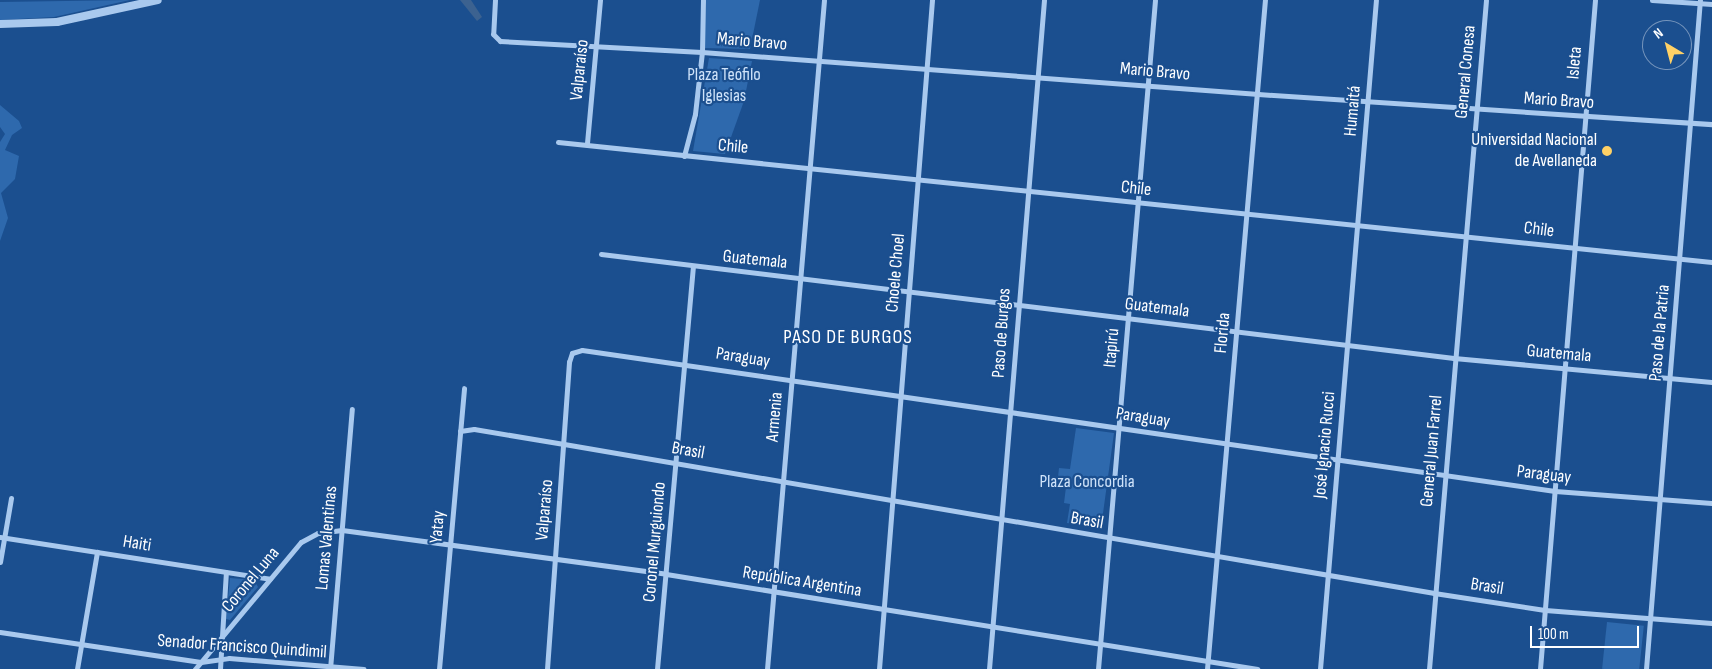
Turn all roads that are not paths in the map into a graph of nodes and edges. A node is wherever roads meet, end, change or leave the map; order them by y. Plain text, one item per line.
1 (158, 0) edge
2 (495, 0) edge
3 (600, 0) edge
4 (702, 0) edge
5 (824, 0) edge
6 (932, 0) edge
7 (1044, 0) edge
8 (1155, 0) edge
9 (1265, 0) edge
10 (1376, 0) edge
11 (1486, 0) edge
12 (1595, 0) edge
13 (1652, 0) edge
14 (1700, 2) edge
15 (1712, 4) edge
16 (0, 24) edge
17 (597, 45) junction
18 (702, 52) junction
19 (819, 61) junction
20 (927, 69) junction
21 (1037, 76) junction
22 (1147, 84) junction
23 (1258, 94) junction
24 (1368, 100) junction
25 (1477, 109) junction
26 (1585, 116) junction
27 (1691, 124) junction
28 (1712, 124) edge
29 (558, 142) dead end
30 (586, 143) junction
31 (684, 156) junction
32 (809, 168) junction
33 (918, 180) junction
34 (1027, 192) junction
35 (1138, 203) junction
36 (1248, 214) junction
37 (1358, 224) junction
38 (1466, 236) junction
39 (1575, 248) junction
40 (601, 254) dead end
41 (1680, 260) junction
42 (1712, 262) edge
43 (693, 267) junction
44 (800, 279) junction
45 (908, 293) junction
46 (1018, 305) junction
47 (1129, 319) junction
48 (1237, 332) junction
49 (1348, 344) junction
50 (572, 353) joint
51 (1454, 358) junction
52 (683, 363) junction
53 (1565, 369) junction
54 (1670, 378) junction
55 (792, 380) junction
56 (1712, 382) edge
57 (464, 388) dead end
58 (900, 396) junction
59 (352, 409) dead end
60 (1010, 411) junction
61 (1119, 428) junction
62 (460, 431) junction
63 (564, 444) junction
64 (1227, 445) junction
65 (1338, 461) junction
66 (674, 463) junction
67 (1444, 475) junction
68 (784, 481) junction
69 (1555, 491) junction
70 (11, 498) dead end
71 (891, 499) junction
72 (1660, 500) junction
73 (1712, 503) edge
74 (1001, 520) junction
75 (342, 530) junction
76 (2, 538) edge
77 (1110, 538) junction
78 (450, 543) junction
79 (96, 552) junction
80 (1218, 558) junction
81 (554, 560) junction
82 (0, 562) edge
83 (226, 572) junction
84 (666, 574) junction
85 (1328, 576) junction
86 (270, 579) junction
87 (774, 592) junction
88 (1434, 593) junction
89 (884, 608) junction
90 (1545, 610) junction
91 (1651, 619) junction
92 (1712, 623) edge
93 (993, 625) junction
94 (0, 632) edge
95 (221, 638) junction
96 (1100, 643) junction
97 (81, 645) junction
98 (220, 659) junction
99 (201, 662) junction
100 (1208, 662) junction
101 (330, 668) edge
102 (77, 669) edge
103 (195, 669) edge
104 (220, 669) edge
105 (364, 669) edge
106 (439, 669) edge
107 (547, 669) edge
108 (657, 669) edge
109 (767, 669) edge
110 (879, 669) edge
111 (989, 669) edge
112 (1098, 669) edge
113 (1207, 669) edge
114 (1257, 669) edge
115 (1320, 669) edge
116 (1429, 669) edge
117 (1540, 669) edge
118 (1646, 669) edge

1 - 16 street
2 - 17 street, Mario Bravo
3 - 17 street, Valparaíso
4 - 18 street
5 - 19 street, Armenia
6 - 20 street, Choele Choel
7 - 21 street, Paso de Burgos
8 - 22 street, Itapirú
9 - 23 street, Florida
10 - 24 street, Humaitá
11 - 25 street, General Conesa
12 - 26 street, Isleta
13 - 14 street
14 - 15 street
14 - 27 street, Paso de la Patria
17 - 18 street, Mario Bravo
17 - 30 street, Valparaíso
18 - 19 street, Mario Bravo
18 - 31 street
19 - 20 street, Mario Bravo
19 - 32 street, Armenia
20 - 21 street, Mario Bravo
20 - 33 street, Choele Choel
21 - 22 street, Mario Bravo
21 - 34 street, Paso de Burgos
22 - 23 street, Mario Bravo
22 - 35 street, Itapirú
23 - 24 street, Mario Bravo
23 - 36 street, Florida
24 - 25 street, Mario Bravo
24 - 37 street, Humaitá
25 - 26 street, Mario Bravo
25 - 38 street, General Conesa
26 - 27 street, Mario Bravo
26 - 39 street, Isleta
27 - 28 street, Mario Bravo
27 - 41 street, Paso de la Patria
29 - 30 street, Chile
30 - 31 street, Chile
31 - 32 street, Chile
32 - 33 street, Chile
32 - 44 street, Armenia
33 - 34 street, Chile
33 - 45 street, Choele Choel
34 - 35 street, Chile
34 - 46 street, Paso de Burgos
35 - 36 street, Chile
35 - 47 street, Itapirú
36 - 37 street, Chile
36 - 48 street, Florida
37 - 38 street, Chile
37 - 49 street, José Ignacio Rucci
38 - 39 street, Chile
38 - 51 street, General Juan Farrel
39 - 41 street, Chile
39 - 53 street, Isleta
40 - 43 street, Guatemala
41 - 42 street, Chile
41 - 54 street, Paso de la Patria
43 - 44 street, Guatemala
43 - 52 street, Coronel Murguiondo
44 - 45 street, Guatemala
44 - 55 street, Armenia
45 - 46 street, Guatemala
45 - 58 street, Choele Choel
46 - 47 street, Guatemala
46 - 60 street, Paso de Burgos
47 - 48 street, Guatemala
47 - 61 street, Itapirú
48 - 49 street, Guatemala
48 - 64 street, Florida
49 - 51 street, Guatemala
49 - 65 street, José Ignacio Rucci
50 - 52 street, Paraguay
50 - 63 street, Valparaíso
51 - 53 street, Guatemala
51 - 67 street, General Juan Farrel
52 - 55 street, Paraguay
52 - 66 street, Coronel Murguiondo
53 - 54 street, Guatemala
53 - 69 street, Isleta
54 - 56 street, Guatemala
54 - 72 street, Paso de la Patria
55 - 58 street, Paraguay
55 - 68 street, Armenia
57 - 62 street, Yatay
58 - 60 street, Paraguay
58 - 71 street, Choele Choel
59 - 75 street, Lomas Valentinas
60 - 61 street, Paraguay
60 - 74 street, Paso de Burgos
61 - 64 street, Paraguay
61 - 77 street, Itapirú
62 - 63 street, Brasil
62 - 78 street, Yatay
63 - 66 street, Brasil
63 - 81 street, Valparaíso
64 - 65 street, Paraguay
64 - 80 street, Florida
65 - 67 street, Paraguay
65 - 85 street, José Ignacio Rucci
66 - 68 street, Brasil
66 - 84 street, Coronel Murguiondo
67 - 69 street, Paraguay
67 - 88 street, General Juan Farrel
68 - 71 street, Brasil
68 - 87 street, Armenia
69 - 72 street, Paraguay
69 - 90 street, Isleta
70 - 76 street
71 - 74 street, Brasil
71 - 89 street, Choele Choel
72 - 73 street, Paraguay
72 - 91 street, Paso de la Patria
74 - 77 street, Brasil
74 - 93 street, Paso de Burgos
75 - 78 street, República Argentina
75 - 86 street, Coronel Luna
75 - 101 street, Lomas Valentinas
76 - 79 street, Haiti
76 - 82 street
77 - 80 street, Brasil
77 - 96 street, Itapirú
78 - 81 street, República Argentina
78 - 106 street, Yatay
79 - 83 street, Haiti
79 - 97 street
80 - 85 street, Brasil
80 - 100 street, Florida
81 - 84 street, República Argentina
81 - 107 street, Valparaíso
83 - 86 street, Haiti
83 - 95 street
84 - 87 street, República Argentina
84 - 108 street, Coronel Murguiondo
85 - 88 street, Brasil
85 - 115 street, José Ignacio Rucci
86 - 95 street, Coronel Luna
87 - 89 street, República Argentina
87 - 109 street, Armenia
88 - 90 street, Brasil
88 - 116 street, General Juan Farrel
89 - 93 street, República Argentina
89 - 110 street, Choele Choel
90 - 91 street, Brasil
90 - 117 street, Isleta
91 - 92 street, Brasil
91 - 118 street, Paso de la Patria
93 - 96 street, República Argentina
93 - 111 street, Paso de Burgos
94 - 97 street, Senador Francisco Quindimil
95 - 98 street
95 - 99 street, Coronel Luna
96 - 100 street, República Argentina
96 - 112 street, Itapirú
97 - 99 street, Senador Francisco Quindimil
97 - 102 street
98 - 99 street, Senador Francisco Quindimil
98 - 101 street, Senador Francisco Quindimil
98 - 104 street
99 - 103 street, Coronel Luna
100 - 113 street, Florida
100 - 114 street, República Argentina
101 - 105 street, Senador Francisco Quindimil

